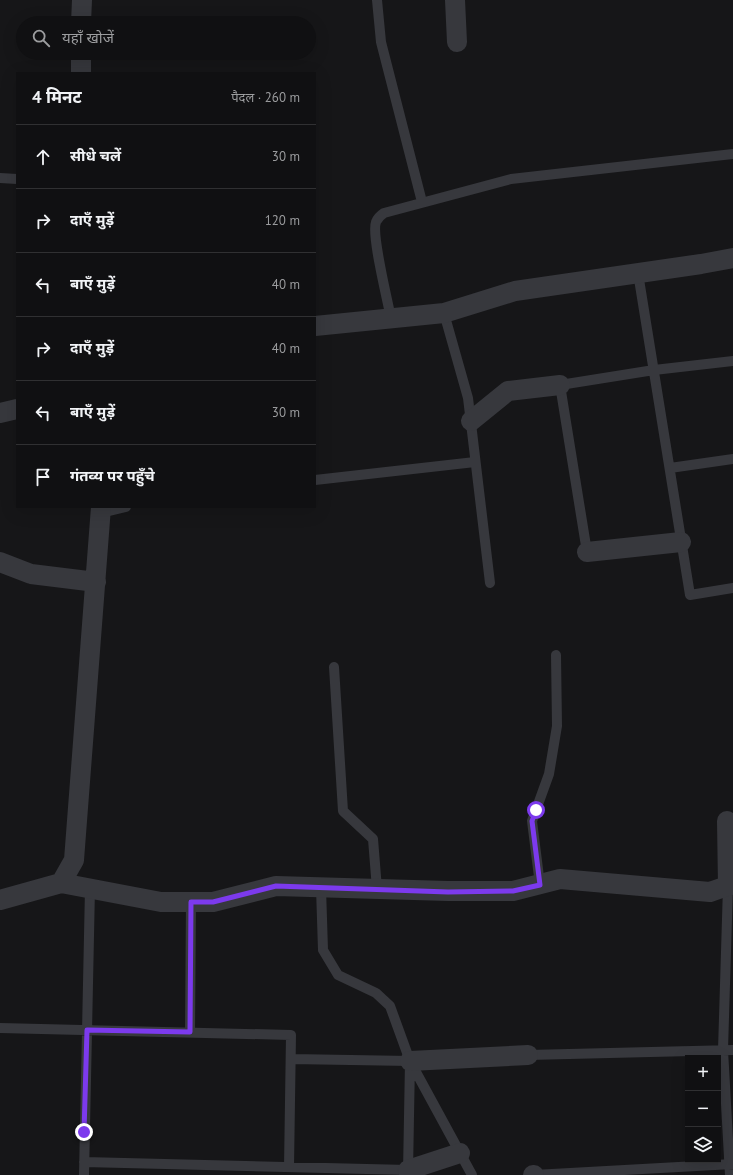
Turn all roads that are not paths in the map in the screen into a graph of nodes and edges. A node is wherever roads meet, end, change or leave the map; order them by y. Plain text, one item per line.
1 (82, 0) edge
2 (377, 0) edge
3 (455, 0) edge
4 (81, 16) edge
5 (457, 42) dead end
6 (81, 60) edge
7 (81, 72) edge
8 (733, 154) edge
9 (0, 178) edge
10 (16, 179) edge
11 (422, 202) junction
12 (733, 258) edge
13 (638, 273) junction
14 (444, 313) junction
15 (391, 319) junction
16 (316, 326) edge
17 (733, 361) edge
18 (654, 370) junction
19 (560, 385) junction
20 (16, 408) edge
21 (0, 413) edge
22 (471, 421) junction
23 (733, 458) edge
24 (476, 462) junction
25 (670, 468) junction
26 (316, 480) edge
27 (118, 508) edge
28 (101, 510) edge
29 (681, 542) junction
30 (587, 552) joint
31 (0, 562) edge
32 (31, 574) junction
33 (0, 578) edge
34 (96, 582) junction
35 (490, 583) dead end
36 (733, 588) edge
37 (556, 655) dead end
38 (334, 667) dead end
39 (727, 821) dead end
40 (74, 860) junction
41 (61, 883) junction
42 (540, 885) junction
43 (730, 885) edge
44 (90, 888) junction
45 (321, 888) junction
46 (377, 889) junction
47 (0, 900) edge
48 (191, 902) junction
49 (0, 1028) edge
50 (87, 1030) junction
51 (190, 1032) junction
52 (728, 1050) edge
53 (528, 1055) joint
54 (291, 1059) junction
55 (410, 1061) junction
56 (460, 1153) junction
57 (84, 1162) junction
58 (289, 1167) junction
59 (731, 1168) edge
60 (258, 1171) edge
61 (408, 1172) edge
62 (84, 1175) edge
63 (472, 1175) edge
64 (534, 1175) edge

1 - 4 street
2 - 11 lane
3 - 5 street
6 - 7 street
8 - 11 lane
9 - 10 lane
11 - 15 lane
12 - 13 street
13 - 14 street
13 - 18 lane
14 - 15 street
14 - 22 lane
15 - 16 street
17 - 18 lane
18 - 19 lane
18 - 25 lane
19 - 22 street
19 - 30 lane
20 - 21 street
22 - 24 lane
23 - 25 lane
24 - 26 lane
24 - 35 lane
25 - 29 lane
27 - 28 lane
28 - 34 street
29 - 30 street
29 - 36 lane
31 - 32 street
32 - 33 street
32 - 34 street
34 - 40 street
37 - 42 lane
38 - 46 lane
39 - 43 street
40 - 41 street
40 - 44 street
41 - 44 street
41 - 47 street
42 - 43 street
42 - 46 street
43 - 52 lane
44 - 48 street
44 - 50 lane
45 - 46 street
45 - 48 street
45 - 55 lane
48 - 51 lane
49 - 50 lane
50 - 51 lane
50 - 57 lane
51 - 54 lane
52 - 53 lane
52 - 59 lane
53 - 55 street
54 - 55 lane
54 - 58 lane
55 - 56 lane
55 - 61 lane
56 - 61 street
56 - 63 lane
57 - 60 lane
57 - 62 lane
58 - 60 lane
58 - 61 lane
59 - 64 lane

